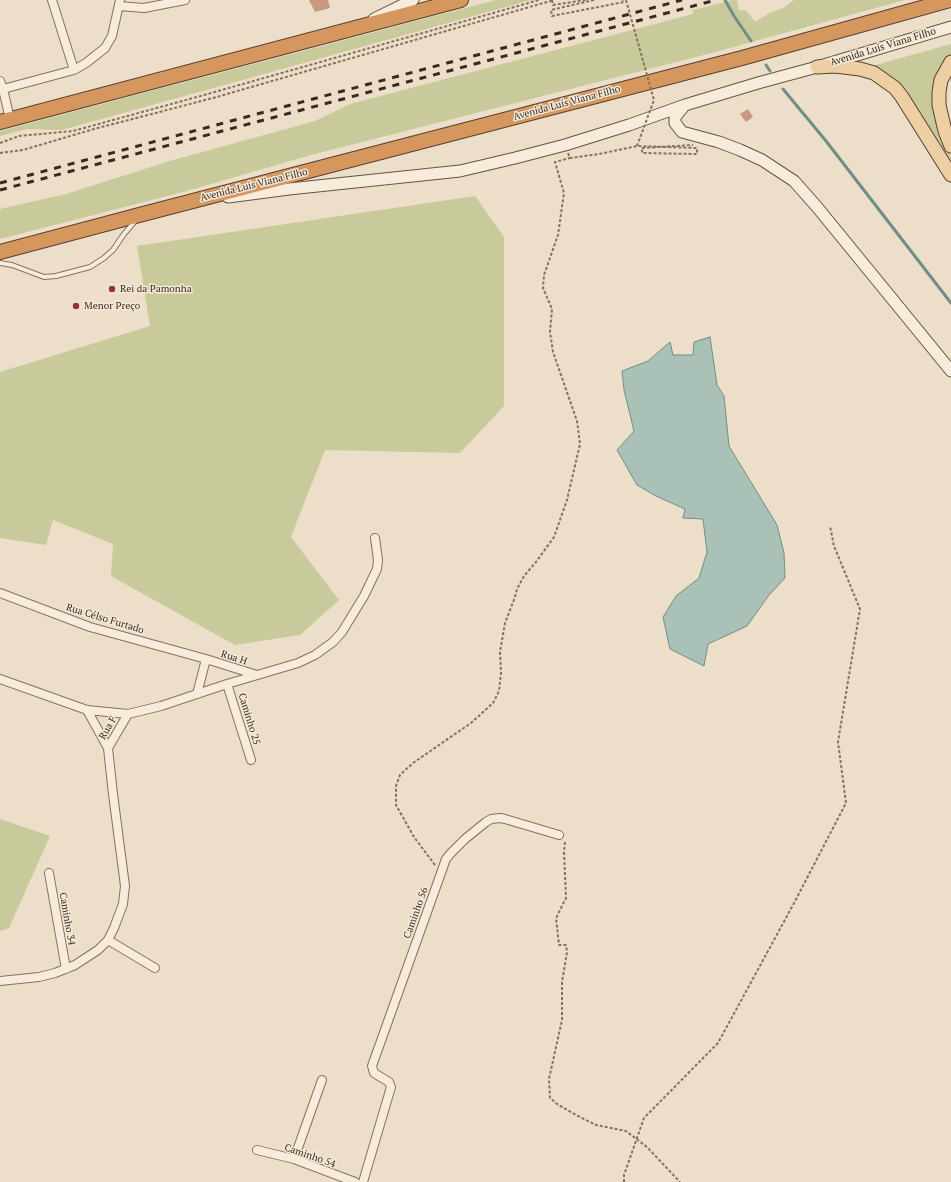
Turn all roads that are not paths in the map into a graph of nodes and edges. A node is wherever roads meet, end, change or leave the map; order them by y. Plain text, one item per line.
1 (52, 0) edge
2 (185, 0) edge
3 (413, 0) edge
4 (461, 0) edge
5 (950, 0) edge
6 (120, 3) edge
7 (951, 27) edge
8 (351, 29) junction
9 (951, 62) edge
10 (814, 68) junction
11 (74, 70) junction
12 (2, 85) edge
13 (685, 105) junction
14 (5, 120) edge
15 (951, 146) edge
16 (951, 175) edge
17 (184, 203) junction
18 (142, 214) junction
19 (0, 252) edge
20 (0, 263) edge
21 (951, 370) edge
22 (375, 538) dead end
23 (0, 593) edge
24 (206, 659) junction
25 (257, 675) junction
26 (0, 679) edge
27 (228, 684) junction
28 (197, 694) junction
29 (87, 710) junction
30 (128, 714) junction
31 (108, 748) junction
32 (251, 760) dead end
33 (559, 836) road end
34 (49, 873) dead end
35 (108, 940) junction
36 (155, 968) dead end
37 (66, 969) junction
38 (0, 981) edge
39 (322, 1080) dead end
40 (257, 1150) dead end
41 (294, 1160) junction
42 (355, 1182) edge
43 (363, 1182) edge

1 - 11 street
2 - 6 street
3 - 8 main road
4 - 8 highway
5 - 17 highway, Avenida Luís Viana Filho
6 - 11 street
7 - 10 main road, Avenida Luís Viana Filho
8 - 14 highway
9 - 15 main road
10 - 13 main road, Avenida Luís Viana Filho
10 - 16 main road
11 - 12 street
12 - 14 street
13 - 17 main road, Avenida Luís Viana Filho
13 - 21 main road
17 - 18 highway, Avenida Luís Viana Filho
18 - 19 highway, Avenida Luís Viana Filho
18 - 20 lane
22 - 25 street, Rua F
23 - 24 street, Rua Célso Furtado
24 - 25 street, Rua H
24 - 28 street
25 - 27 street, Rua F
26 - 29 street
27 - 28 street, Rua F
27 - 32 street, Caminho 25
28 - 30 street, Rua F
29 - 30 street
29 - 31 street
30 - 31 street, Rua F
31 - 35 street, Rua F
33 - 43 street, Caminho 56
34 - 37 street, Caminho 34
35 - 36 street
35 - 37 street, Rua F
37 - 38 street, Rua F
39 - 41 street
40 - 41 street, Caminho 54
41 - 42 street, Caminho 54

